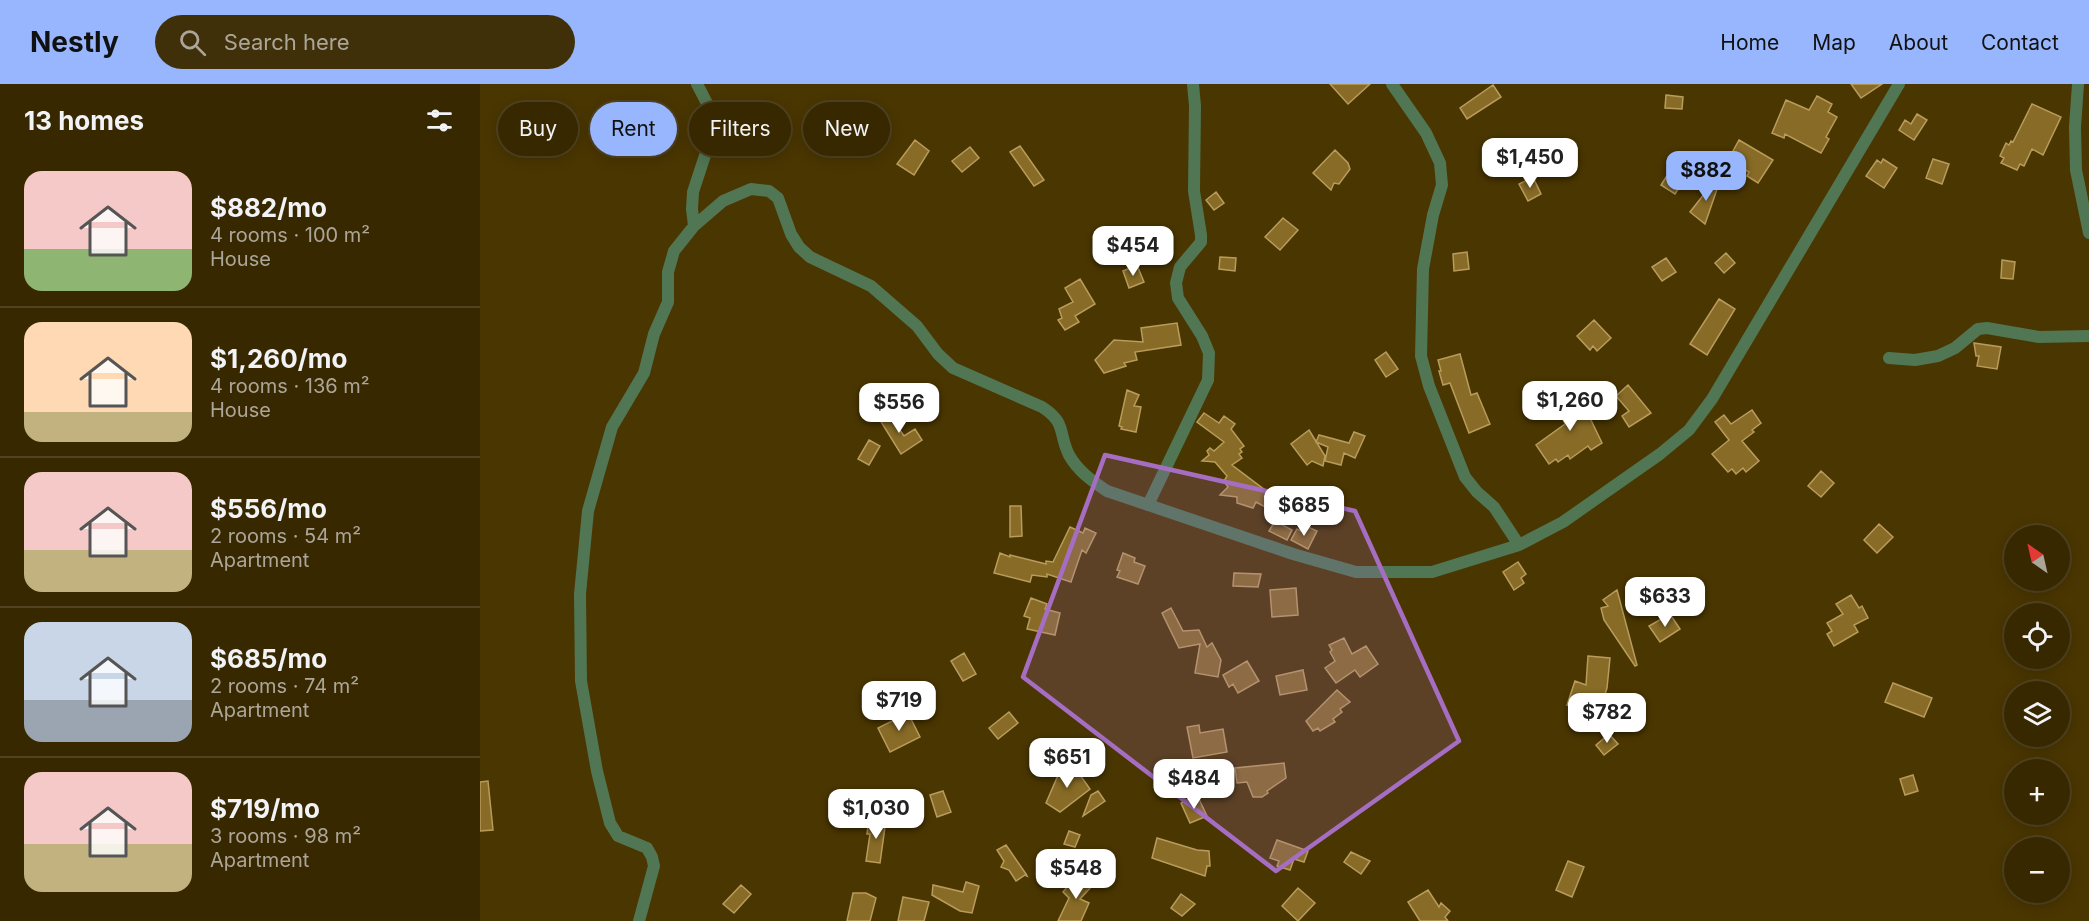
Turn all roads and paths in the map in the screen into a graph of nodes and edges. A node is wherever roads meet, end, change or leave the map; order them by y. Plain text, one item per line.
1 (697, 84) edge
2 (1193, 84) edge
3 (1392, 84) edge
4 (1899, 84) edge
5 (2078, 84) edge
6 (694, 226) junction
7 (2089, 233) edge
8 (2089, 336) edge
9 (1888, 358) dead end
10 (1148, 505) junction
11 (1519, 545) junction
12 (639, 921) edge

1 - 6 street
2 - 10 street
3 - 11 street
4 - 11 street
5 - 7 street
6 - 10 street
6 - 12 street
8 - 9 street
10 - 11 street

